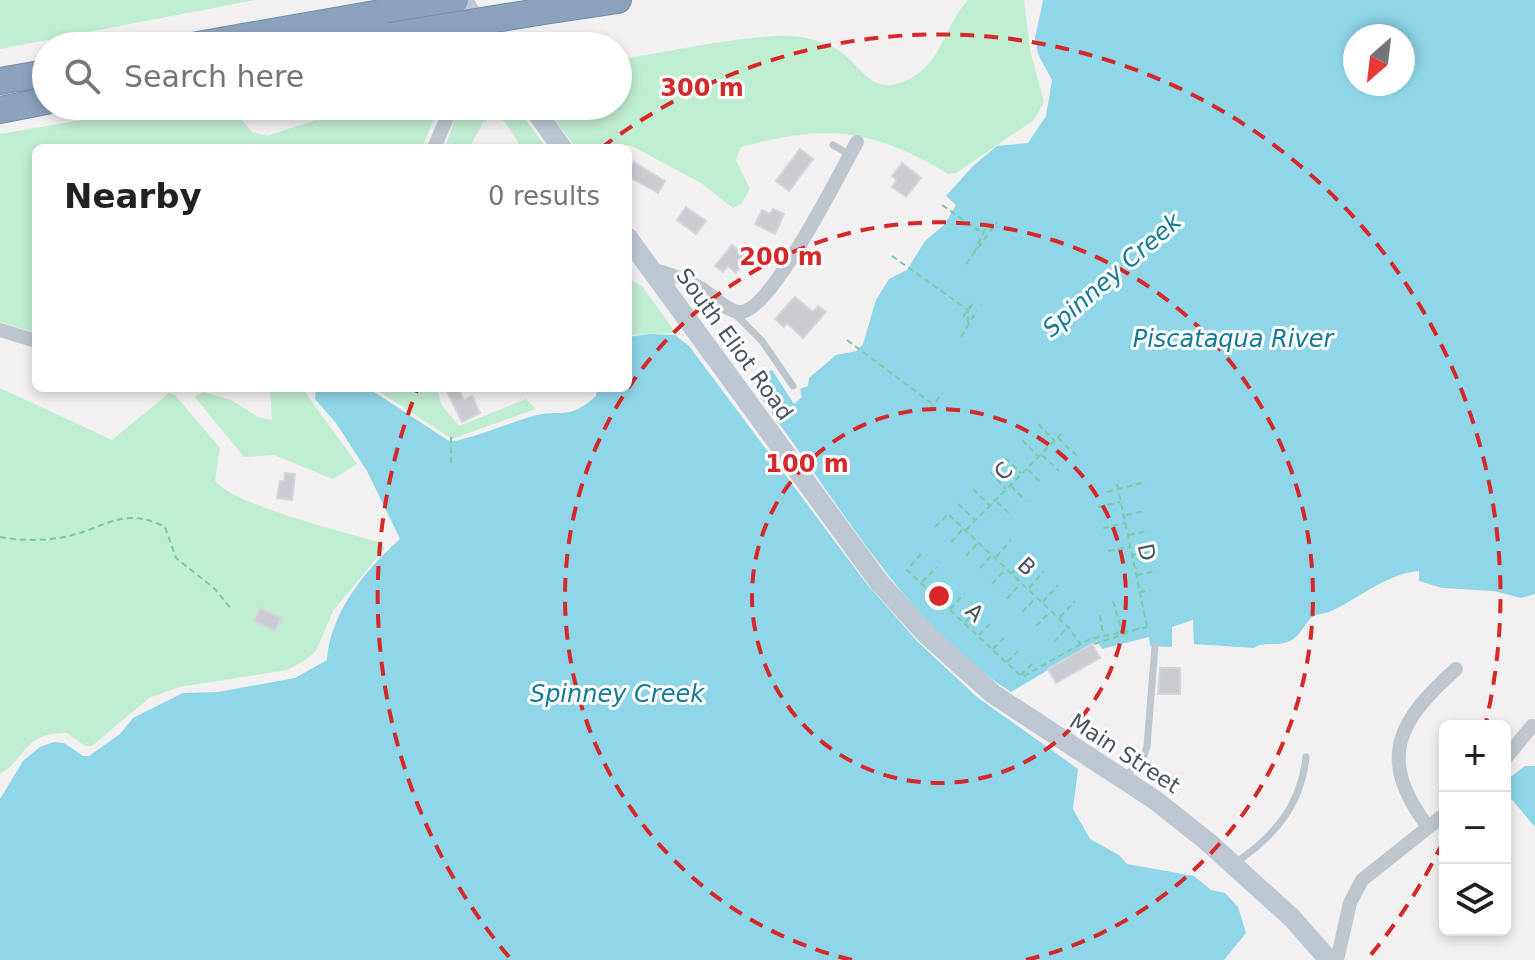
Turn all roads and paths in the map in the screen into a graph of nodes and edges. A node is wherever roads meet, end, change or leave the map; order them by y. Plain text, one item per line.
1 (455, 0) edge
2 (463, 0) edge
3 (618, 0) edge
4 (272, 32) edge
5 (422, 32) edge
6 (482, 32) edge
7 (32, 75) edge
8 (0, 81) edge
9 (32, 104) edge
10 (0, 110) edge
11 (446, 120) edge
12 (542, 120) edge
13 (436, 144) edge
14 (559, 144) edge
15 (833, 145) dead end
16 (853, 148) joint
17 (942, 205) dead end
18 (997, 222) dead end
19 (986, 227) dead end
20 (982, 233) junction
21 (632, 244) edge
22 (974, 254) junction
23 (892, 256) dead end
24 (966, 264) dead end
25 (650, 269) junction
26 (974, 302) dead end
27 (731, 310) junction
28 (968, 310) junction
29 (977, 310) dead end
30 (963, 317) dead end
31 (968, 325) junction
32 (0, 330) edge
33 (961, 337) dead end
34 (32, 340) edge
35 (847, 340) dead end
36 (793, 386) dead end
37 (942, 393) dead end
38 (934, 405) junction
39 (930, 410) dead end
40 (1038, 424) dead end
41 (451, 433) dead end
42 (1062, 433) dead end
43 (1056, 439) junction
44 (1022, 440) dead end
45 (1040, 455) junction
46 (1077, 456) dead end
47 (1005, 458) dead end
48 (451, 463) dead end
49 (1027, 469) junction
50 (1059, 471) dead end
51 (990, 472) dead end
52 (1022, 474) junction
53 (1146, 482) dead end
54 (1042, 484) dead end
55 (1117, 484) dead end
56 (1011, 486) junction
57 (973, 489) dead end
58 (1007, 489) junction
59 (1118, 489) junction
60 (1107, 492) dead end
61 (996, 501) junction
62 (1026, 501) dead end
63 (1120, 502) junction
64 (958, 504) dead end
65 (990, 506) junction
66 (1098, 507) dead end
67 (1144, 511) dead end
68 (1011, 515) dead end
69 (1123, 515) junction
70 (976, 521) junction
71 (1125, 523) junction
72 (935, 527) dead end
73 (1103, 528) dead end
74 (964, 530) junction
75 (1147, 531) dead end
76 (1128, 536) junction
77 (0, 537) edge
78 (1011, 540) dead end
79 (951, 542) dead end
80 (978, 543) junction
81 (1130, 547) junction
82 (1108, 551) dead end
83 (1151, 552) dead end
84 (921, 554) dead end
85 (966, 556) dead end
86 (1028, 556) dead end
87 (1132, 556) junction
88 (993, 557) junction
89 (937, 567) dead end
90 (980, 568) dead end
91 (1006, 569) junction
92 (1044, 571) dead end
93 (1156, 571) dead end
94 (1012, 574) junction
95 (1136, 575) junction
96 (950, 581) dead end
97 (921, 583) junction
98 (1021, 583) junction
99 (992, 584) dead end
100 (1058, 585) dead end
101 (1028, 589) junction
102 (1151, 590) dead end
103 (1140, 592) junction
104 (888, 594) joint
105 (964, 594) dead end
106 (936, 597) junction
107 (1036, 597) junction
108 (1007, 599) dead end
109 (1075, 601) dead end
110 (1113, 601) dead end
111 (1042, 603) junction
112 (979, 608) dead end
113 (232, 610) dead end
114 (950, 610) junction
115 (1051, 611) junction
116 (1022, 612) dead end
117 (1100, 615) dead end
118 (1059, 618) junction
119 (993, 621) dead end
120 (964, 623) junction
121 (1036, 626) dead end
122 (1068, 627) junction
123 (1147, 627) junction
124 (1122, 632) junction
125 (1007, 635) dead end
126 (978, 636) junction
127 (1103, 637) junction
128 (1054, 642) dead end
129 (1080, 644) junction
130 (1094, 644) dead end
131 (1155, 646) dead end
132 (1021, 648) dead end
133 (993, 650) junction
134 (1035, 661) dead end
135 (1006, 662) junction
136 (1456, 669) dead end
137 (1021, 676) junction
138 (1534, 723) edge
139 (1511, 752) edge
140 (1306, 757) dead end
141 (1123, 779) junction
142 (1439, 819) edge
143 (1428, 827) junction
144 (1233, 864) junction
145 (1329, 960) edge
146 (1337, 960) edge

1 - 4 highway
2 - 6 main road
3 - 5 highway, bridge
7 - 8 highway
9 - 10 highway
11 - 13 street
12 - 14 main road
15 - 16 lane
16 - 27 street
17 - 20 path
18 - 22 path
19 - 20 path
20 - 22 path
21 - 25 main road, South Eliot Road
22 - 24 path
23 - 28 path
25 - 27 street
25 - 104 main road, South Eliot Road
26 - 28 path
27 - 36 lane
28 - 30 path
28 - 31 path
29 - 31 path
31 - 33 path
32 - 34 street
35 - 38 path
37 - 38 path
38 - 39 path
40 - 43 path
41 - 48 path
42 - 43 path, C
43 - 45 path, C
43 - 46 path
44 - 45 path
45 - 49 path, C
45 - 50 path
47 - 52 path
49 - 52 path, C
49 - 54 path
51 - 58 path
52 - 56 path, C
53 - 59 path
55 - 59 path, D
56 - 58 path, C
56 - 62 path
57 - 65 path
58 - 61 path, C
59 - 60 path
59 - 63 path, D
61 - 65 path, C
61 - 68 path
63 - 66 path
63 - 69 path, D
64 - 70 path
65 - 70 path, C
67 - 69 path
69 - 71 path, D
70 - 74 path, C
71 - 73 path
71 - 76 path, D
72 - 74 path, B
74 - 79 path, C
74 - 80 path, B
75 - 76 path
76 - 81 path, D
77 - 113 path
78 - 88 path
80 - 85 path
80 - 88 path, B
81 - 82 path
81 - 87 path, D
83 - 87 path
84 - 97 path, A
86 - 94 path
87 - 95 path, D
88 - 90 path
88 - 91 path, B
89 - 97 path
91 - 94 path, B
91 - 99 path
92 - 101 path
93 - 95 path
94 - 98 path, B
95 - 103 path, D
96 - 106 path
97 - 106 path, A
98 - 101 path, B
98 - 108 path
100 - 111 path
101 - 107 path, B
102 - 103 path
103 - 123 path, D
104 - 141 main road, Main Street
105 - 114 path
106 - 114 path, A
107 - 111 path, B
107 - 116 path
109 - 118 path
110 - 124 path
111 - 115 path, B
112 - 120 path
114 - 120 path, A
115 - 118 path, B
115 - 121 path
117 - 127 path
118 - 122 path, B
119 - 126 path
120 - 126 path, A
122 - 128 path
122 - 129 path, B
123 - 124 path
123 - 130 path
124 - 127 path
125 - 133 path
126 - 133 path, A
127 - 129 path
129 - 137 path
131 - 141 lane
132 - 135 path
133 - 135 path, A
134 - 137 path
135 - 137 path, A
136 - 143 street
138 - 139 street
140 - 144 lane
141 - 144 main road, Main Street
142 - 143 street
143 - 146 street
144 - 145 main road, Main Street

